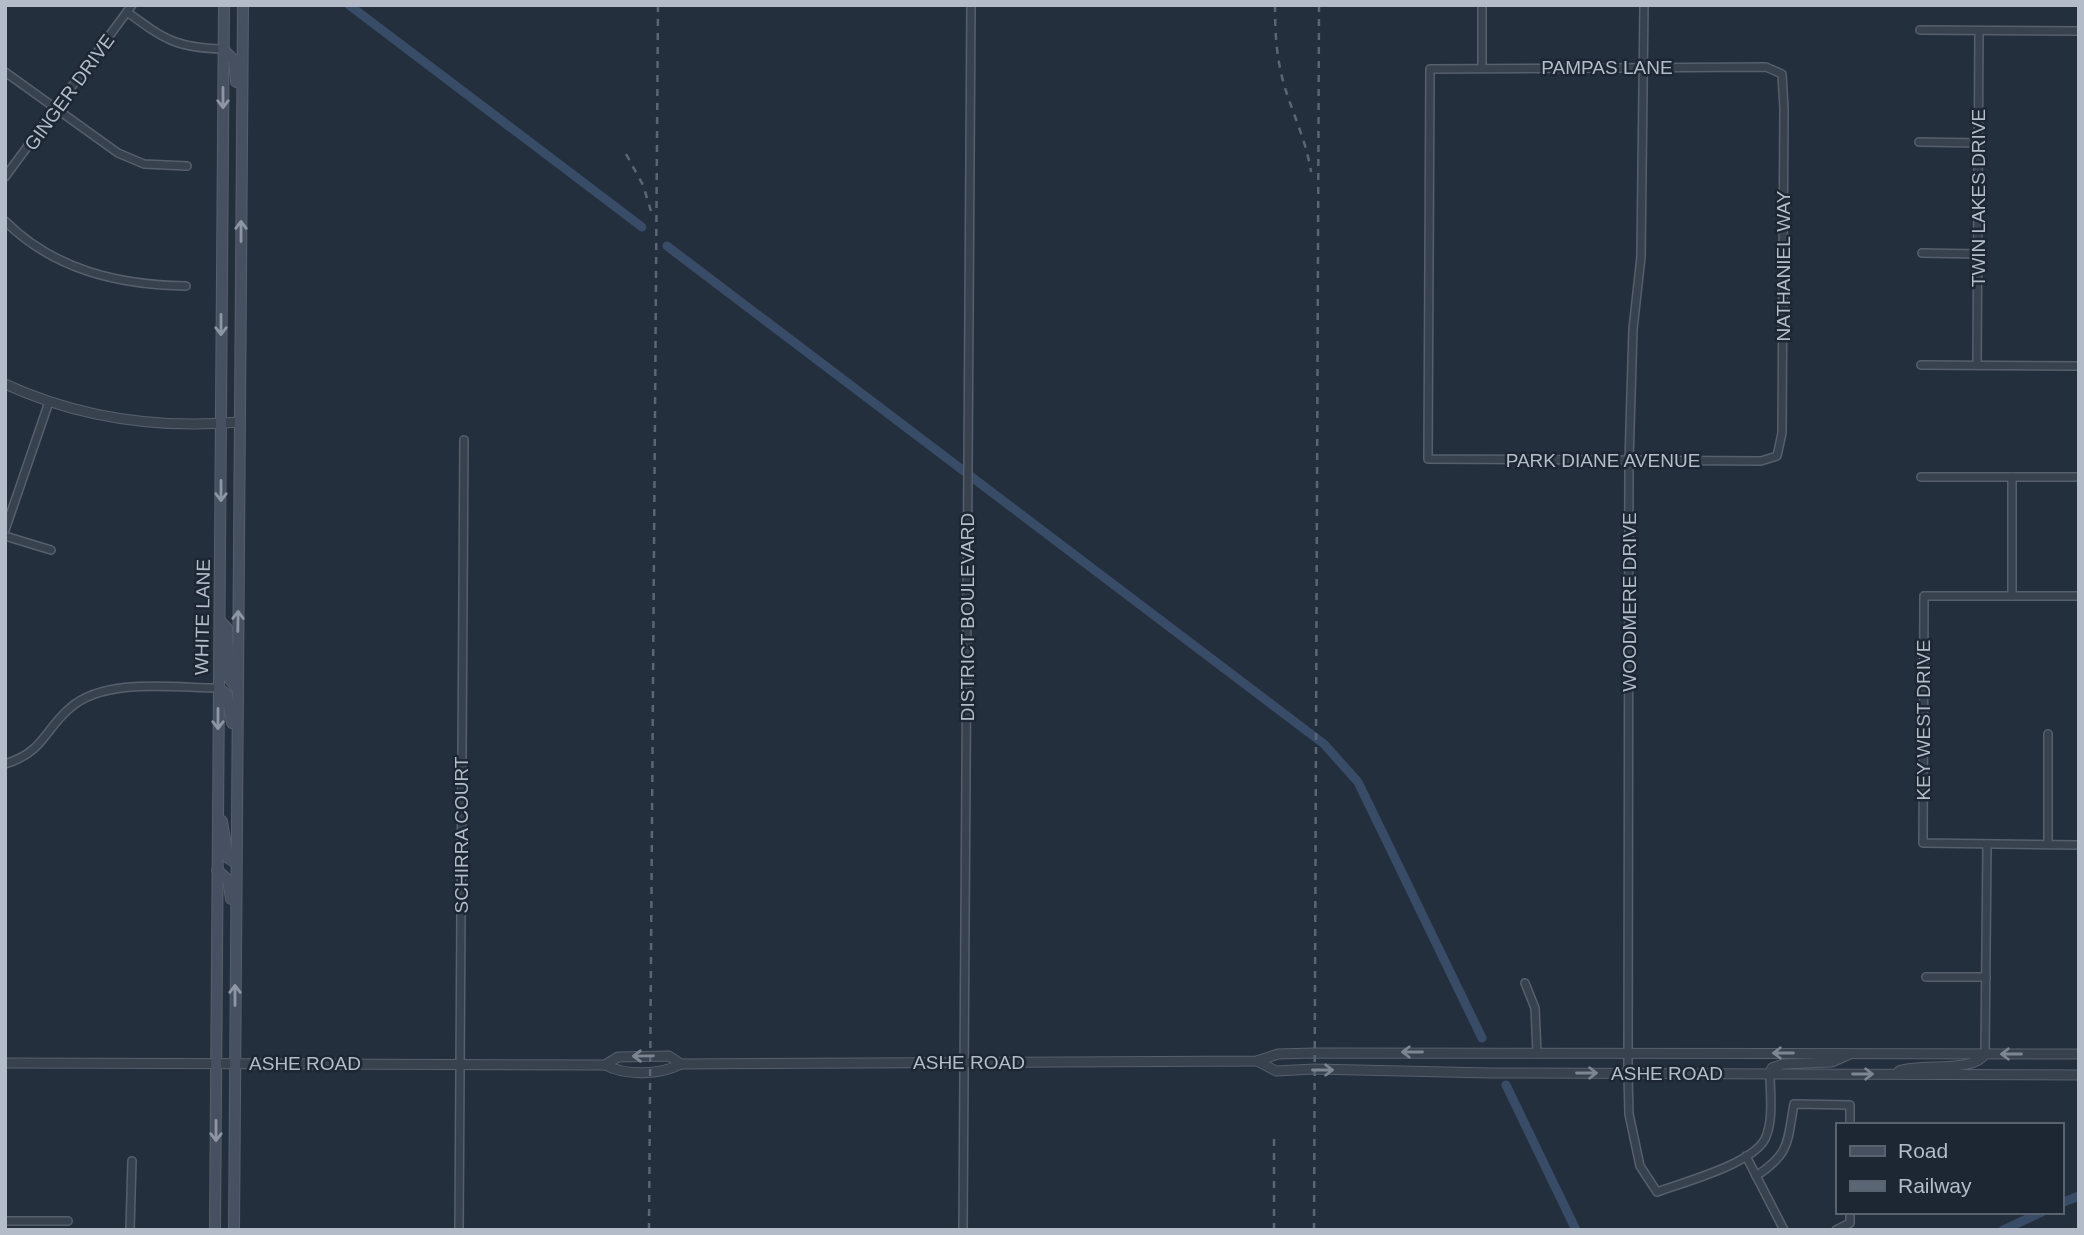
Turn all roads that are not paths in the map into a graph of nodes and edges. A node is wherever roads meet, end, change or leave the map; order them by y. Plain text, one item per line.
1 (224, 5) edge
2 (243, 5) edge
3 (971, 5) edge
4 (1482, 5) edge
5 (1644, 5) edge
6 (129, 9) edge
7 (1920, 30) dead end
8 (1979, 31) junction
9 (2079, 31) edge
10 (223, 49) junction
11 (1643, 67) junction
12 (1482, 68) junction
13 (5, 72) edge
14 (1782, 74) joint
15 (57, 109) junction
16 (241, 128) junction
17 (1919, 142) dead end
18 (1979, 142) junction
19 (187, 166) dead end
20 (5, 177) edge
21 (5, 221) edge
22 (1922, 253) dead end
23 (1978, 254) junction
24 (186, 286) dead end
25 (1921, 365) dead end
26 (1977, 365) junction
27 (2079, 366) edge
28 (5, 384) edge
29 (49, 402) junction
30 (239, 422) junction
31 (220, 423) junction
32 (464, 440) dead end
33 (1777, 456) joint
34 (1428, 459) joint
35 (1629, 461) junction
36 (1921, 477) dead end
37 (2012, 477) junction
38 (2079, 478) edge
39 (5, 530) edge
40 (5, 536) edge
41 (51, 550) dead end
42 (2012, 596) junction
43 (2079, 596) edge
44 (221, 622) junction
45 (219, 688) junction
46 (237, 689) junction
47 (2049, 734) dead end
48 (5, 764) edge
49 (237, 776) junction
50 (218, 796) junction
51 (1987, 844) junction
52 (2048, 844) junction
53 (2079, 845) edge
54 (236, 863) junction
55 (217, 870) junction
56 (235, 930) junction
57 (1926, 976) dead end
58 (1986, 977) junction
59 (1525, 984) dead end
60 (1537, 1053) junction
61 (1628, 1053) junction
62 (1853, 1053) junction
63 (1985, 1054) junction
64 (2079, 1054) edge
65 (1257, 1061) junction
66 (5, 1063) edge
67 (216, 1063) junction
68 (234, 1063) junction
69 (963, 1063) junction
70 (459, 1064) junction
71 (681, 1064) junction
72 (605, 1065) junction
73 (1628, 1073) junction
74 (1770, 1073) junction
75 (1891, 1074) junction
76 (2079, 1075) edge
77 (1850, 1123) edge
78 (1746, 1156) junction
79 (132, 1161) dead end
80 (1756, 1176) junction
81 (1850, 1214) edge
82 (5, 1221) edge
83 (68, 1221) dead end
84 (130, 1230) edge
85 (215, 1230) edge
86 (234, 1230) edge
87 (459, 1230) edge
88 (963, 1230) edge
89 (1784, 1230) edge
90 (1836, 1230) edge

1 - 10 main road, WHITE LANE
2 - 16 main road, WHITE LANE
3 - 69 street, DISTRICT BOULEVARD
4 - 12 street
5 - 11 street, WOODMERE DRIVE
6 - 10 street
6 - 15 street, GINGER DRIVE
7 - 8 street
8 - 9 street
8 - 18 street, TWIN LAKES DRIVE
10 - 16 main road
10 -> 31 main road, WHITE LANE
11 - 12 street, PAMPAS LANE
11 - 14 street, PAMPAS LANE
11 - 35 street, WOODMERE DRIVE
12 - 34 street, PAMPAS LANE
13 - 15 street
14 - 33 street, NATHANIEL WAY
15 - 19 street
15 - 20 street, GINGER DRIVE
30 -> 16 main road, WHITE LANE
17 - 18 street
18 - 23 street, TWIN LAKES DRIVE
21 - 24 street
22 - 23 street
23 - 26 street, TWIN LAKES DRIVE
25 - 26 street
26 - 27 street
28 - 29 street
29 - 31 street
29 - 39 street
30 - 31 street
46 -> 30 main road, WHITE LANE
31 -> 44 main road, WHITE LANE
32 - 70 street, SCHIRRA COURT
33 - 35 street, PARK DIANE AVENUE
34 - 35 street, PARK DIANE AVENUE
35 - 61 street, WOODMERE DRIVE
36 - 37 street
37 - 38 street
37 - 42 street
40 - 41 street
42 - 43 street
42 - 51 street, KEY WEST DRIVE
44 - 45 main road, WHITE LANE
44 - 46 main road
45 - 48 street
45 - 49 main road
45 -> 50 main road, WHITE LANE
46 - 49 main road, WHITE LANE
47 - 52 street
49 - 54 main road, WHITE LANE
50 - 54 main road
50 - 55 main road, WHITE LANE
51 - 52 street
51 - 58 street
52 - 53 street
54 - 56 main road, WHITE LANE
55 - 56 main road
55 - 67 main road, WHITE LANE
68 -> 56 main road, WHITE LANE
57 - 58 street
58 - 63 street
59 - 60 street
60 - 61 street, ASHE ROAD
60 -> 65 street, ASHE ROAD
62 -> 61 street, ASHE ROAD
61 - 73 street, WOODMERE DRIVE
62 - 63 street, ASHE ROAD
62 - 74 street
64 -> 63 street, ASHE ROAD
63 - 75 street
65 - 69 street, ASHE ROAD
65 -> 73 street, ASHE ROAD
66 - 67 street, ASHE ROAD
67 - 68 street, ASHE ROAD
67 -> 85 main road, WHITE LANE
68 - 70 street, ASHE ROAD
68 - 86 main road, WHITE LANE
69 - 71 street, ASHE ROAD
69 - 88 street, DISTRICT BOULEVARD
70 - 72 street, ASHE ROAD
70 - 87 street, SCHIRRA COURT
71 - 72 street, ASHE ROAD
71 -> 72 street, ASHE ROAD
73 - 74 street, ASHE ROAD
73 - 78 street, WOODMERE DRIVE
74 -> 75 street, ASHE ROAD
74 - 78 street
75 - 76 street, ASHE ROAD
77 - 80 street
78 - 80 street
79 - 84 street
80 - 89 street
81 - 90 street
82 - 83 street

